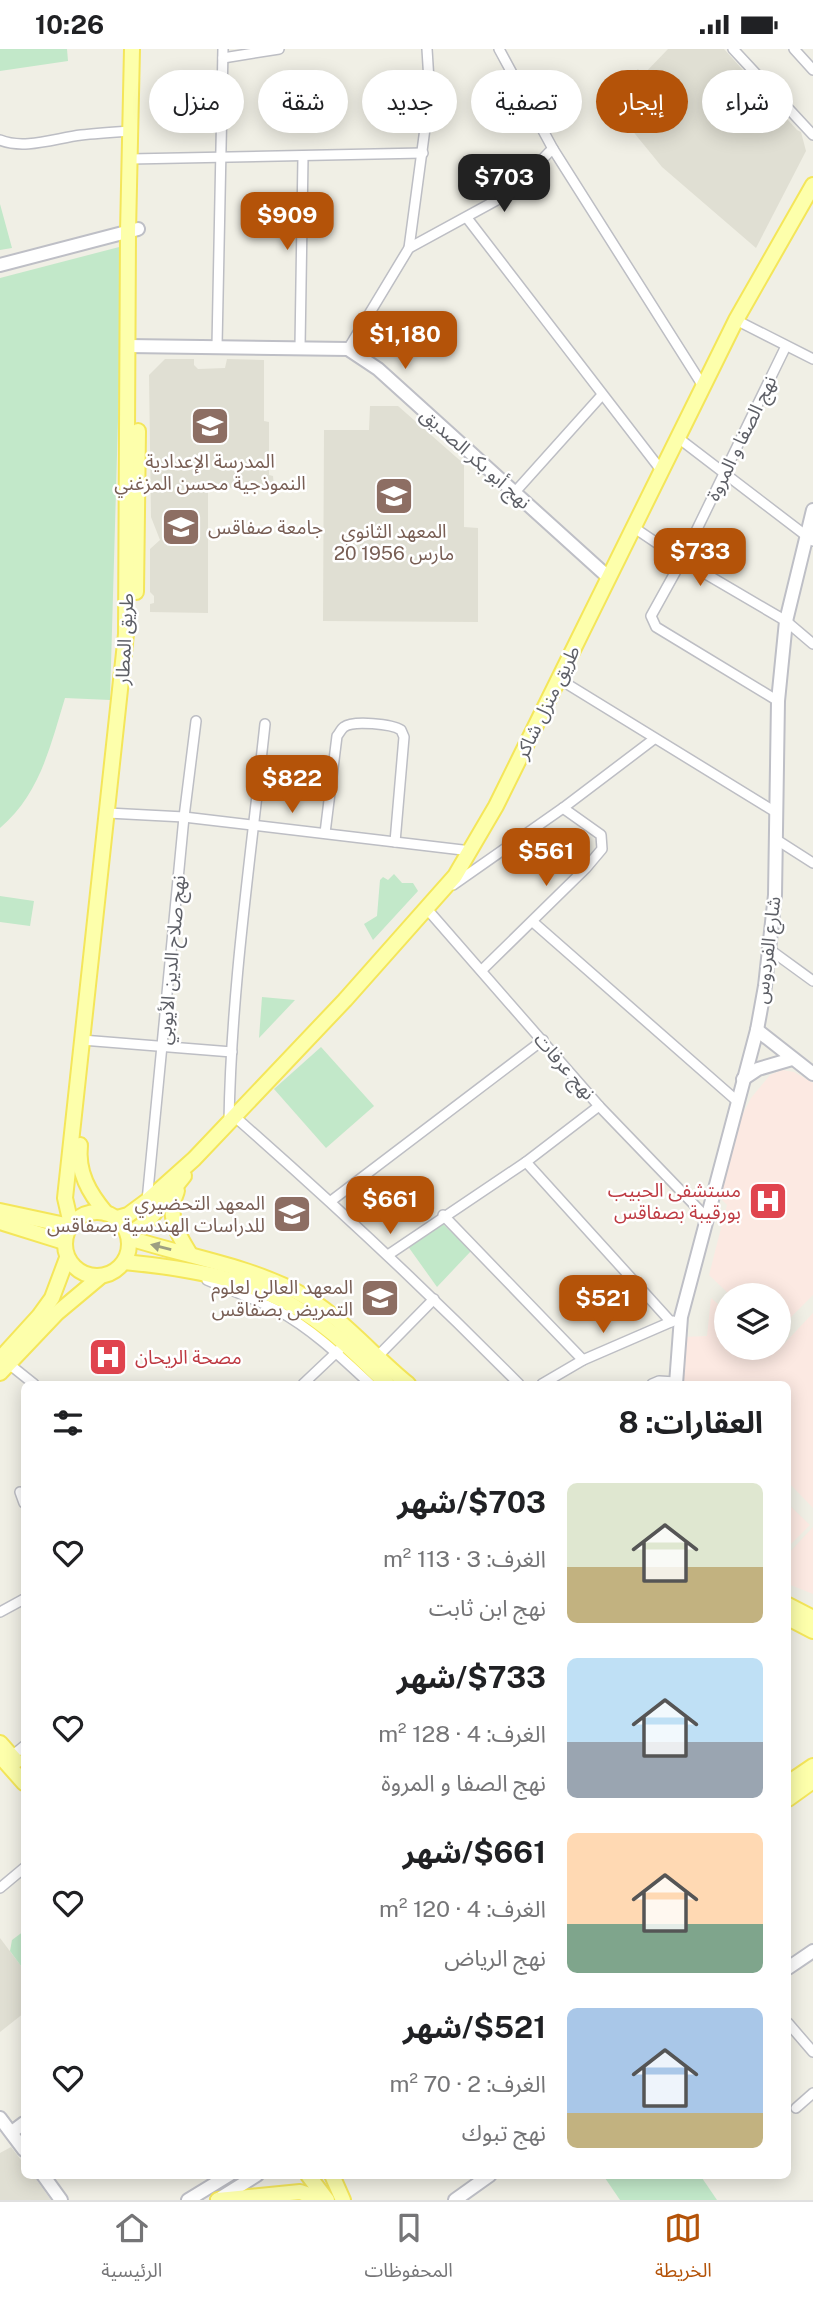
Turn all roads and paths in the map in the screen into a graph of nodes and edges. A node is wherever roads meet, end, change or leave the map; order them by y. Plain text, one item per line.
1 (132, 49) edge
2 (141, 49) edge
3 (279, 49) edge
4 (427, 49) edge
5 (499, 49) edge
6 (733, 49) edge
7 (794, 49) edge
8 (803, 53) edge
9 (223, 54) edge
10 (813, 70) edge
11 (130, 131) junction
12 (813, 135) edge
13 (0, 140) edge
14 (553, 149) junction
15 (423, 153) junction
16 (221, 157) junction
17 (303, 157) junction
18 (134, 159) junction
19 (812, 192) edge
20 (467, 218) junction
21 (133, 231) junction
22 (409, 248) junction
23 (0, 265) edge
24 (736, 320) junction
25 (133, 346) junction
26 (217, 346) junction
27 (786, 346) junction
28 (300, 347) junction
29 (348, 349) junction
30 (813, 359) edge
31 (703, 386) junction
32 (602, 395) junction
33 (677, 437) junction
34 (661, 470) junction
35 (724, 471) junction
36 (515, 492) junction
37 (813, 510) edge
38 (633, 527) junction
39 (810, 538) edge
40 (682, 560) junction
41 (608, 577) junction
42 (786, 621) junction
43 (812, 640) edge
44 (559, 678) junction
45 (778, 701) junction
46 (196, 720) dead end
47 (265, 724) dead end
48 (654, 739) junction
49 (564, 808) junction
50 (777, 813) junction
51 (112, 814) junction
52 (184, 817) junction
53 (254, 826) junction
54 (325, 833) junction
55 (777, 840) junction
56 (395, 842) junction
57 (471, 851) junction
58 (813, 863) edge
59 (438, 897) junction
60 (427, 909) junction
61 (533, 922) junction
62 (769, 949) junction
63 (482, 970) junction
64 (813, 981) edge
65 (757, 1030) junction
66 (86, 1040) junction
67 (543, 1040) junction
68 (163, 1045) junction
69 (232, 1052) junction
70 (792, 1059) junction
71 (813, 1074) edge
72 (743, 1079) junction
73 (737, 1101) junction
74 (599, 1106) junction
75 (232, 1119) junction
76 (194, 1159) junction
77 (526, 1162) junction
78 (180, 1183) junction
79 (147, 1201) junction
80 (331, 1201) junction
81 (0, 1211) edge
82 (443, 1215) junction
83 (112, 1216) junction
84 (707, 1218) junction
85 (0, 1222) edge
86 (71, 1225) junction
87 (129, 1237) junction
88 (64, 1242) junction
89 (190, 1254) junction
90 (388, 1255) junction
91 (67, 1258) junction
92 (124, 1262) junction
93 (100, 1277) junction
94 (434, 1299) junction
95 (676, 1320) junction
96 (341, 1348) junction
97 (376, 1358) junction
98 (583, 1360) junction
99 (3, 1366) edge
100 (29, 1381) edge
101 (306, 1381) edge
102 (368, 1381) edge
103 (383, 1381) edge
104 (404, 1381) edge
105 (516, 1381) edge
106 (547, 1381) edge
107 (676, 1381) edge
108 (21, 1601) edge
109 (791, 1607) edge
110 (0, 1612) edge
111 (813, 1618) edge
112 (791, 1620) edge
113 (813, 1631) edge
114 (0, 1743) edge
115 (6, 1756) edge
116 (813, 1766) edge
117 (21, 1767) edge
118 (21, 1778) edge
119 (791, 1781) edge
120 (813, 1781) edge
121 (791, 1797) edge
122 (21, 1870) edge
123 (0, 1888) edge
124 (813, 1951) edge
125 (791, 1966) edge
126 (791, 2026) edge
127 (813, 2052) edge
128 (813, 2093) edge
129 (796, 2108) dead end
130 (0, 2118) edge
131 (21, 2125) edge
132 (12, 2132) junction
133 (21, 2146) edge
134 (46, 2179) edge
135 (222, 2179) edge
136 (251, 2179) edge
137 (311, 2179) edge
138 (334, 2179) edge
139 (484, 2179) edge
140 (61, 2200) edge
141 (188, 2200) edge
142 (217, 2200) edge
143 (326, 2200) edge
144 (343, 2200) edge
145 (455, 2200) edge

1 - 11 main road, طريق المطار
2 - 18 main road, طريق المطار
3 - 9 street
4 - 15 street
5 - 14 street
6 - 12 street
7 - 8 street
8 - 10 street
9 - 16 street
11 - 13 street
11 - 18 main road, طريق المطار
14 - 20 street
14 - 31 street
15 - 17 street
15 - 22 street
16 - 17 street
16 - 18 street
16 - 26 street
17 - 28 street
18 - 21 main road, طريق المطار
19 - 24 main road, طريق منزل شاكر
20 - 22 street
20 - 32 street
21 - 23 street
21 - 25 main road, طريق المطار
22 - 29 street
24 - 27 street
24 - 31 main road, طريق منزل شاكر
25 - 26 street
25 - 51 main road, طريق المطار
26 - 28 street
27 - 30 street
27 - 35 street, نهج الصفا و المروة
28 - 29 street
29 - 36 street, نهج أبو بكر الصديق
31 - 33 main road, طريق منزل شاكر
32 - 34 street
32 - 36 street
33 - 34 main road, طريق منزل شاكر
33 - 35 street
34 - 38 main road, طريق منزل شاكر
35 - 39 street
35 - 40 street, نهج الصفا و المروة
36 - 41 street, نهج أبو بكر الصديق
37 - 39 street, شارع الفردوس
38 - 40 street
38 - 41 main road, طريق منزل شاكر
39 - 42 street, شارع الفردوس
40 - 42 street
40 - 45 street, نهج الصفا و المروة
41 - 44 main road, طريق منزل شاكر
42 - 43 street
42 - 45 street, شارع الفردوس
44 - 48 street
44 - 57 main road, طريق منزل شاكر
45 - 50 street, شارع الفردوس
46 - 52 street, نهج صلاح الدين الأيوبي
47 - 53 street
48 - 49 street
48 - 50 street
49 - 59 street
49 - 61 street
50 - 55 street, شارع الفردوس
51 - 52 street
51 - 66 main road, طريق المطار
52 - 53 street
52 - 68 street, نهج صلاح الدين الأيوبي
53 - 54 street
53 - 69 street
54 - 56 street
54 - 56 street
55 - 58 street
55 - 62 street, شارع الفردوس
56 - 57 street
57 - 59 main road, طريق منزل شاكر
59 - 60 main road, طريق منزل شاكر
60 - 63 street, نهج عرفات
60 - 75 main road, طريق منزل شاكر
61 - 63 street
61 - 73 street
62 - 64 street
62 - 65 street, شارع الفردوس
63 - 67 street, نهج عرفات
65 - 70 street
65 - 72 street, شارع الفردوس
66 - 68 street
66 - 83 main road, طريق المطار
66 - 86 main road, طريق المطار
67 - 74 street, نهج عرفات
67 - 80 street
68 - 69 street
68 - 79 street, نهج صلاح الدين الأيوبي
69 - 75 street
70 - 71 street
70 - 72 street
72 - 73 street, شارع الفردوس
73 - 84 street, شارع الفردوس
74 - 77 street
74 - 84 street, نهج عرفات
75 - 76 main road, طريق منزل شاكر
75 - 80 street
76 - 78 main road, طريق منزل شاكر
76 - 79 main road, طريق منزل شاكر
77 - 82 street
77 - 95 street
78 - 87 main road, طريق منزل شاكر
78 - 89 main road
79 - 83 main road, طريق منزل شاكر
80 - 90 street
81 - 86 main road
82 - 90 street
82 - 98 street
83 - 86 main road
83 - 87 main road
84 - 95 street, شارع الفردوس
85 - 88 main road
86 - 88 main road
89 -> 87 main road
87 - 92 main road
88 - 91 main road
89 - 97 main road
90 - 94 street
91 - 93 main road
91 - 99 main road
92 - 93 main road
92 - 96 main road
93 - 99 main road
94 - 97 street
94 - 105 street
95 - 98 street
95 - 107 street, شارع الفردوس
96 - 101 street
96 - 102 street
96 - 103 main road
97 - 104 main road
98 - 106 street
99 - 100 street
108 - 110 street
109 - 111 main road
112 - 113 main road
114 - 115 main road
115 - 117 main road
115 - 118 main road
116 - 119 main road
120 - 121 main road
122 - 123 street
124 - 125 street
126 - 127 street
128 - 129 street
130 - 132 street
131 - 132 street
132 - 133 street
134 - 140 street
135 - 141 street
136 - 142 street
137 - 143 main road
138 - 144 main road
139 - 145 street
142 - 143 main road

